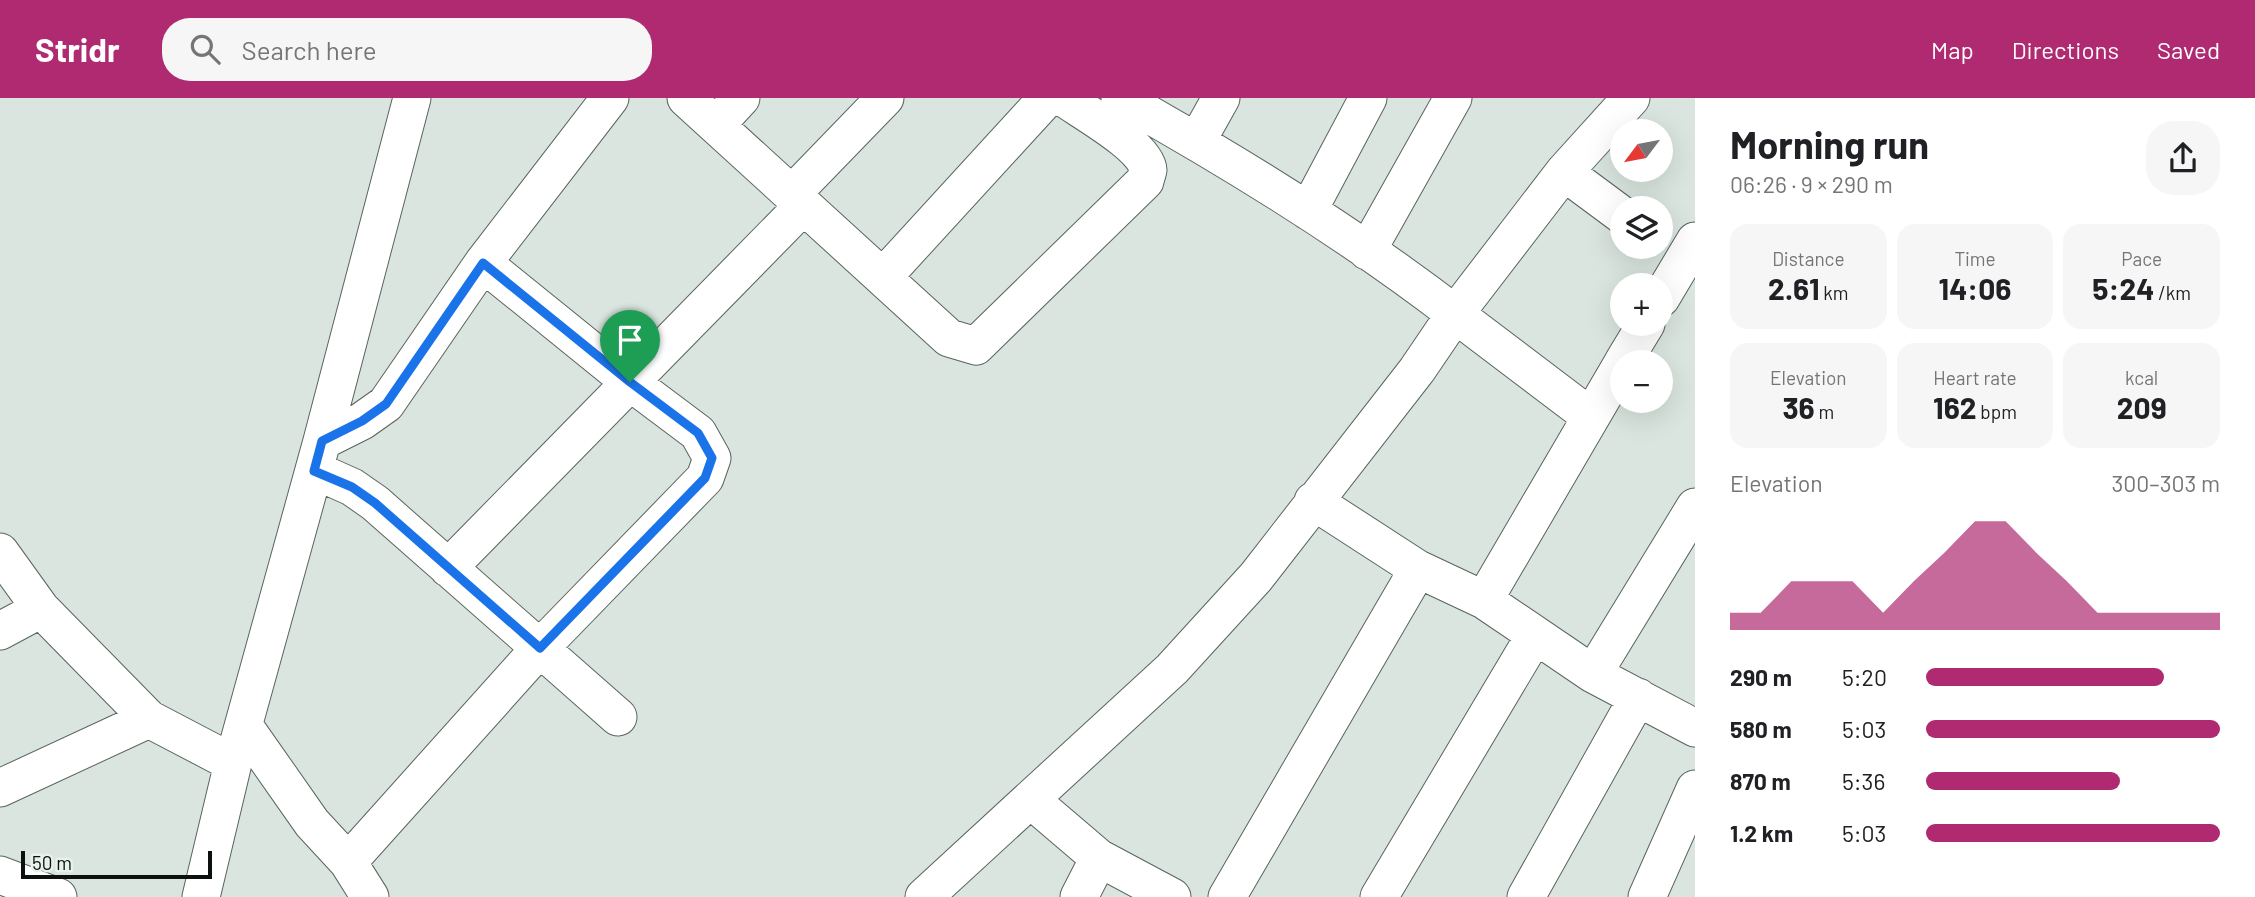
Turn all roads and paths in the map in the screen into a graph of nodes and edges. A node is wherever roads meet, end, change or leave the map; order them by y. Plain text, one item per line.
1 (412, 98) edge
2 (610, 98) edge
3 (686, 98) edge
4 (741, 98) edge
5 (885, 98) edge
6 (1047, 98) edge
7 (1064, 98) edge
8 (1121, 98) edge
9 (1221, 98) edge
10 (1368, 98) edge
11 (1453, 98) edge
12 (1631, 98) edge
13 (716, 125) junction
14 (1198, 141) junction
15 (1564, 172) junction
16 (798, 200) junction
17 (1610, 206) edge
18 (1308, 211) junction
19 (1684, 248) edge
20 (1367, 251) junction
21 (483, 263) junction
22 (1672, 273) edge
23 (883, 277) junction
24 (1455, 314) junction
25 (630, 382) junction
26 (1610, 385) edge
27 (1591, 417) junction
28 (318, 456) junction
29 (1313, 501) junction
30 (1695, 507) edge
31 (0, 552) edge
32 (448, 568) junction
33 (1418, 569) junction
34 (1484, 600) junction
35 (41, 609) junction
36 (0, 631) edge
37 (1535, 635) junction
38 (540, 648) junction
39 (1593, 674) junction
40 (1638, 697) junction
41 (618, 717) dead end
42 (149, 719) junction
43 (244, 726) junction
44 (1695, 728) edge
45 (233, 763) junction
46 (0, 788) edge
47 (1695, 789) edge
48 (1031, 800) junction
49 (1099, 858) junction
50 (348, 862) junction
51 (0, 874) edge
52 (58, 897) edge
53 (201, 897) edge
54 (370, 897) edge
55 (924, 897) edge
56 (1079, 897) edge
57 (1172, 897) edge
58 (1227, 897) edge
59 (1379, 897) edge
60 (1526, 897) edge
61 (1647, 897) edge

1 - 28 street
2 - 21 street
3 - 13 street
4 - 13 street
5 - 16 street
6 - 23 street
7 - 23 street
8 - 14 street
9 - 14 street
10 - 18 street
11 - 20 street
12 - 15 street
13 - 16 street
14 - 18 street
15 - 17 street
15 - 24 street
16 - 23 street
16 - 25 street
18 - 20 street
19 - 22 street
20 - 24 street
21 - 25 street
21 - 28 street
24 - 27 street
24 - 29 street
25 - 32 street
25 - 38 street
26 - 27 street
27 - 34 street
28 - 32 street
28 - 43 street
29 - 33 street
29 - 48 street
30 - 39 street
31 - 35 street
32 - 38 street
33 - 34 street
33 - 58 street
34 - 37 street
35 - 36 street
35 - 42 street
37 - 39 street
37 - 59 street
38 - 41 street
38 - 50 street
39 - 40 street
40 - 44 street
40 - 60 street
42 - 45 street
42 - 46 street
43 - 45 street
43 - 50 street
45 - 53 street
47 - 61 street
48 - 49 street
48 - 55 street
49 - 56 street
49 - 57 street
50 - 54 street
51 - 52 street

